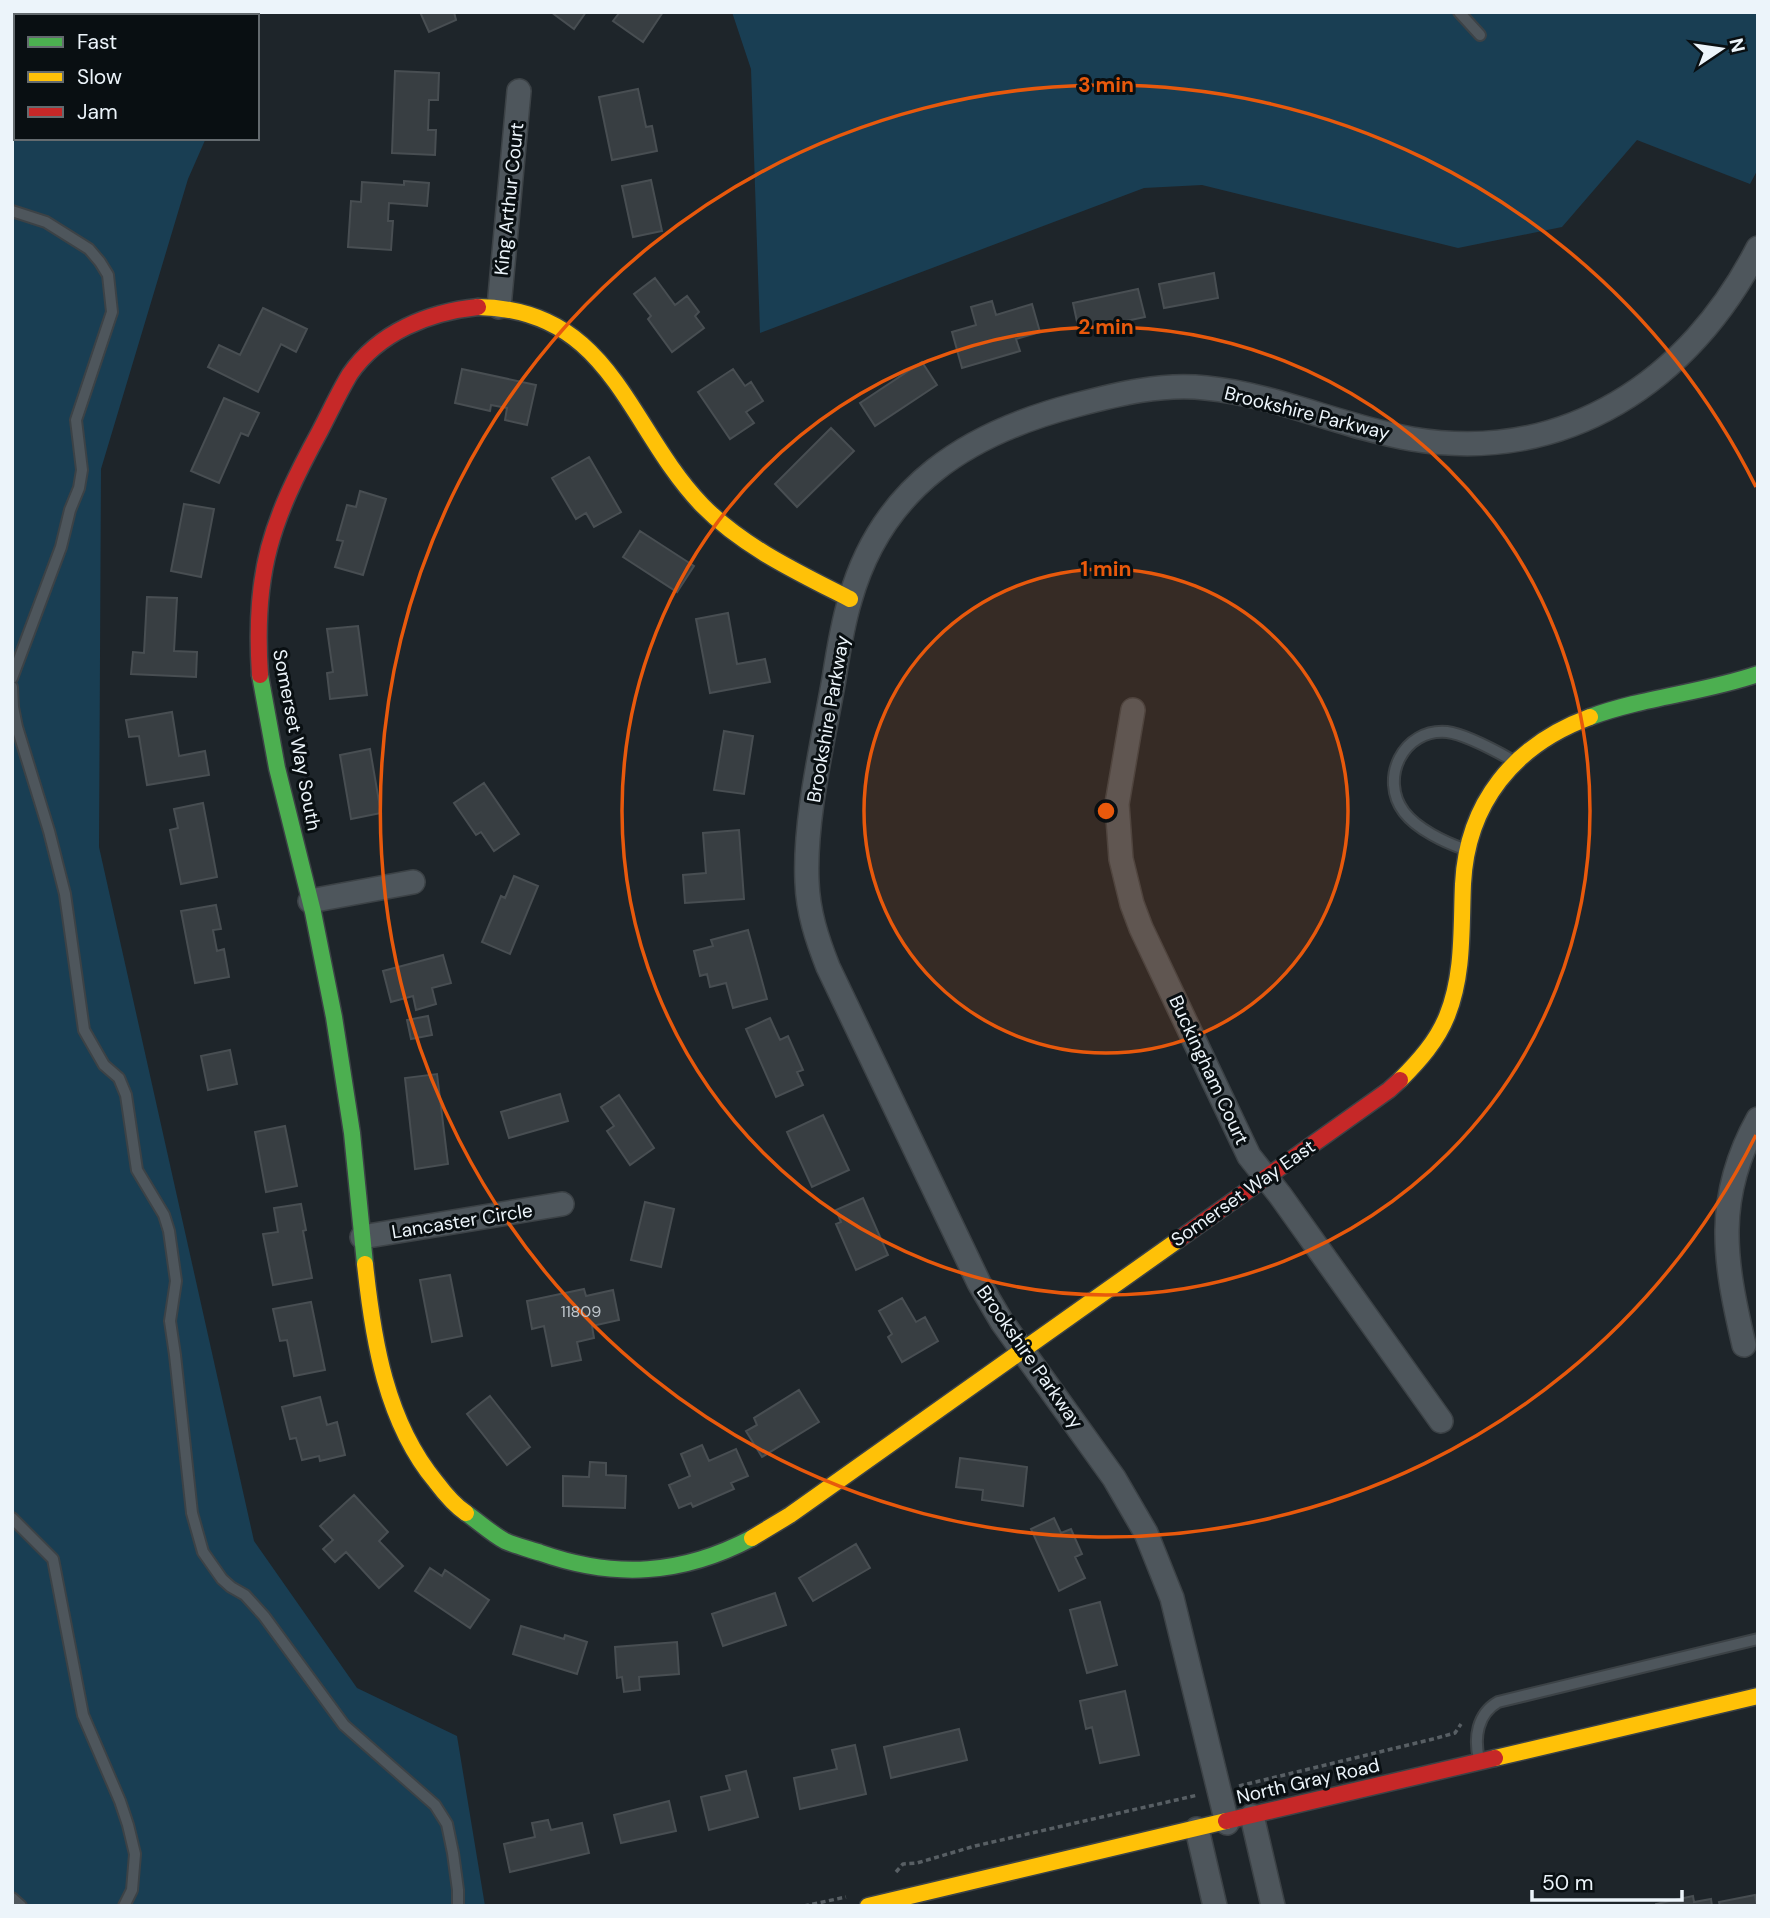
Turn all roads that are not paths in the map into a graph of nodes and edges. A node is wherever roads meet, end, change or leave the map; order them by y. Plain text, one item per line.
1 (1459, 12) edge
2 (1480, 35) dead end
3 (519, 91) dead end
4 (12, 211) edge
5 (1755, 261) edge
6 (499, 307) junction
7 (850, 599) junction
8 (1758, 674) edge
9 (12, 678) edge
10 (12, 687) edge
11 (1133, 710) dead end
12 (1515, 761) junction
13 (1467, 850) junction
14 (413, 882) dead end
15 (310, 901) junction
16 (1758, 1119) edge
17 (1265, 1177) junction
18 (562, 1204) dead end
19 (362, 1237) junction
20 (1744, 1345) dead end
21 (1021, 1349) junction
22 (1441, 1421) dead end
23 (12, 1518) edge
24 (554, 1560) joint
25 (1758, 1639) edge
26 (1758, 1696) edge
27 (1480, 1762) junction
28 (1252, 1816) junction
29 (1227, 1823) junction
30 (1197, 1829) junction
31 (12, 1898) edge
32 (21, 1906) edge
33 (124, 1906) edge
34 (458, 1906) edge
35 (868, 1906) edge
36 (1215, 1906) edge
37 (1273, 1906) edge

1 - 2 lane
3 - 6 street, King Arthur Court
4 - 9 lane
5 - 7 street, Brookshire Parkway
6 - 7 street, Somerset Way South
6 - 15 street, Somerset Way South
7 - 21 street, Brookshire Parkway
8 - 12 street, Somerset Way East
10 - 34 lane
11 - 17 street, Buckingham Court
12 - 13 street, Somerset Way East
12 - 13 lane
13 - 17 street, Somerset Way East
14 - 15 street
15 - 19 street, Somerset Way South
16 - 20 street
17 - 21 street, Somerset Way East
17 - 22 street, Buckingham Court
18 - 19 street, Lancaster Circle
19 - 24 street, Somerset Way South
21 - 24 street, Somerset Way East
21 - 29 street, Brookshire Parkway
23 - 33 lane
25 - 27 lane
26 - 27 street, North Gray Road
27 - 28 street, North Gray Road
28 - 29 street, North Gray Road
28 - 37 street
29 - 30 street, North Gray Road
30 - 35 street, North Gray Road
30 - 36 street
31 - 32 lane

